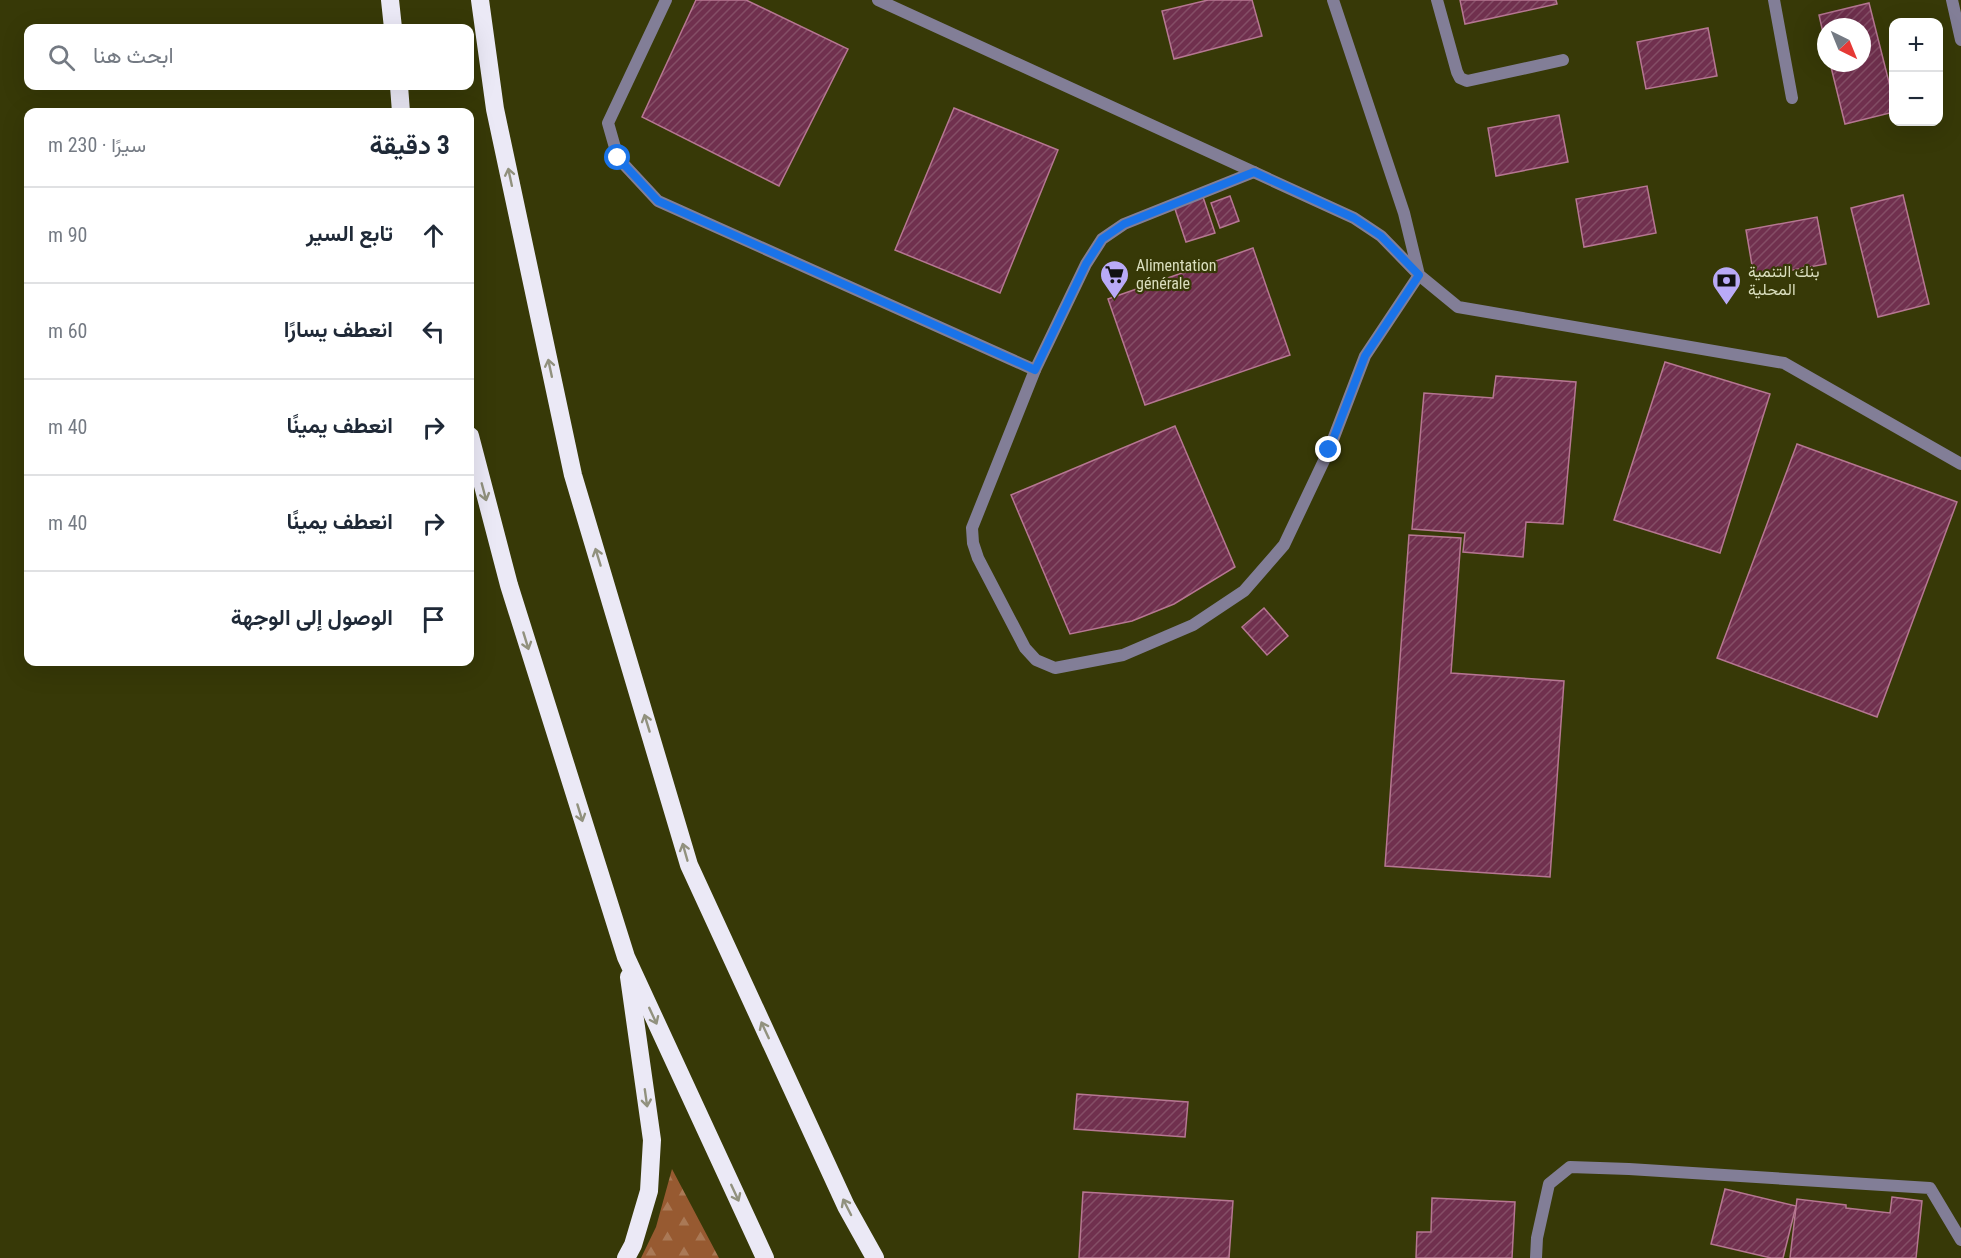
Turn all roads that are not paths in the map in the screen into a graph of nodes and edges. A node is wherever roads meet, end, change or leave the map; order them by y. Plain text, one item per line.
1 (390, 0) edge
2 (480, 0) edge
3 (666, 0) edge
4 (878, 0) edge
5 (1333, 0) edge
6 (1437, 0) edge
7 (1774, 0) edge
8 (1952, 0) edge
9 (393, 24) edge
10 (1961, 40) edge
11 (1563, 60) dead end
12 (399, 90) edge
13 (1792, 98) dead end
14 (401, 108) edge
15 (1254, 172) junction
16 (1419, 275) junction
17 (1035, 370) junction
18 (474, 450) edge
19 (1961, 464) edge
20 (626, 957) junction
21 (1961, 1240) edge
22 (626, 1258) edge
23 (765, 1258) edge
24 (875, 1258) edge
25 (1536, 1258) edge

1 - 9 highway
24 -> 2 highway
3 - 17 street
4 - 15 street
5 - 16 street
6 - 11 street
7 - 13 street
8 - 10 street
12 - 14 highway
15 - 16 street
15 - 17 street
16 - 17 street
16 - 19 street
18 -> 20 highway
20 -> 22 highway
20 -> 23 highway
21 - 25 street

